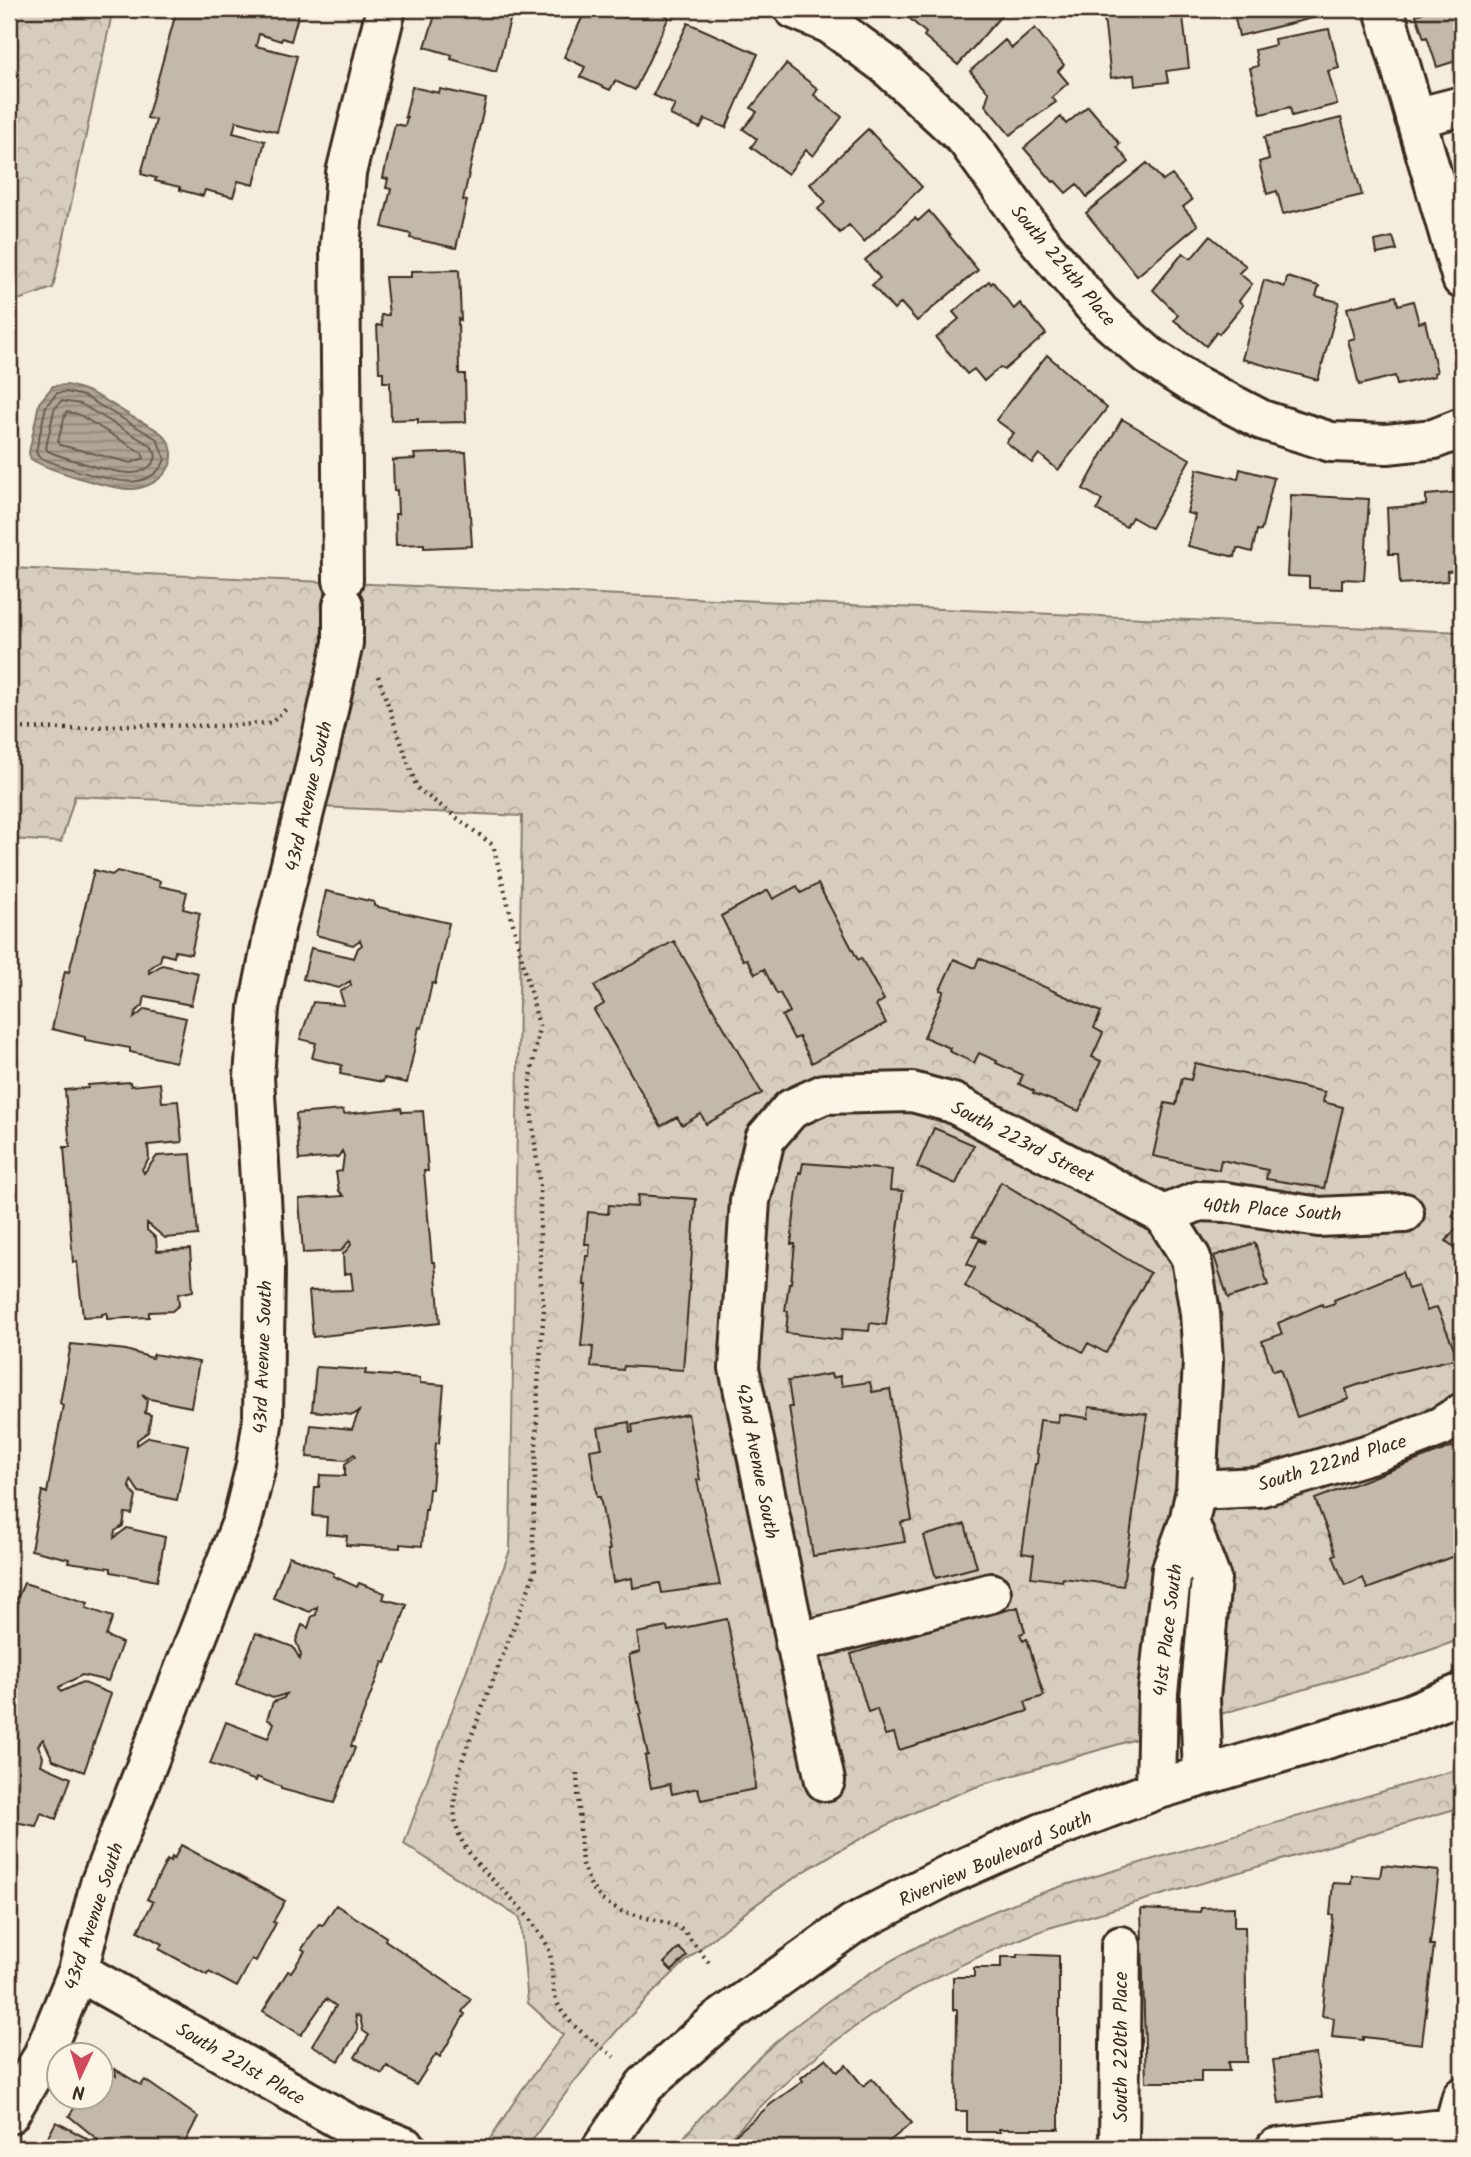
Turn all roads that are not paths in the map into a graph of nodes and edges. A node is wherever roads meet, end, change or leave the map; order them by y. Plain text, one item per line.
1 (386, 9) edge
2 (794, 9) edge
3 (1384, 9) edge
4 (1462, 106) edge
5 (1415, 118) junction
6 (1462, 279) edge
7 (1462, 428) edge
8 (765, 1139) joint
9 (1404, 1213) dead end
10 (1164, 1216) junction
11 (1462, 1413) edge
12 (1193, 1506) junction
13 (991, 1593) dead end
14 (795, 1643) junction
15 (1462, 1693) edge
16 (1203, 1776) junction
17 (825, 1781) dead end
18 (1156, 1790) junction
19 (1121, 1946) dead end
20 (78, 1971) junction
21 (9, 2114) edge
22 (1454, 2124) edge
23 (407, 2148) edge
24 (602, 2148) edge
25 (1119, 2148) edge
26 (1276, 2148) edge

1 - 20 street, 43rd Avenue South
2 - 7 street, South 224th Place
3 - 5 street
4 - 5 street
5 - 6 street
8 - 10 street, South 223rd Street
8 - 14 street, 42nd Avenue South
9 - 10 street, 40th Place South
10 - 12 street
11 - 12 street, South 222nd Place
12 - 16 street, 41st Place South
12 - 18 street, 41st Place South
13 - 14 street
14 - 17 street, 42nd Avenue South
15 - 16 street, Riverview Boulevard South
16 - 18 street, Riverview Boulevard South
18 - 24 street, Riverview Boulevard South
19 - 25 street, South 220th Place
20 - 21 street, 43rd Avenue South
20 - 23 street, South 221st Place
22 - 26 street

